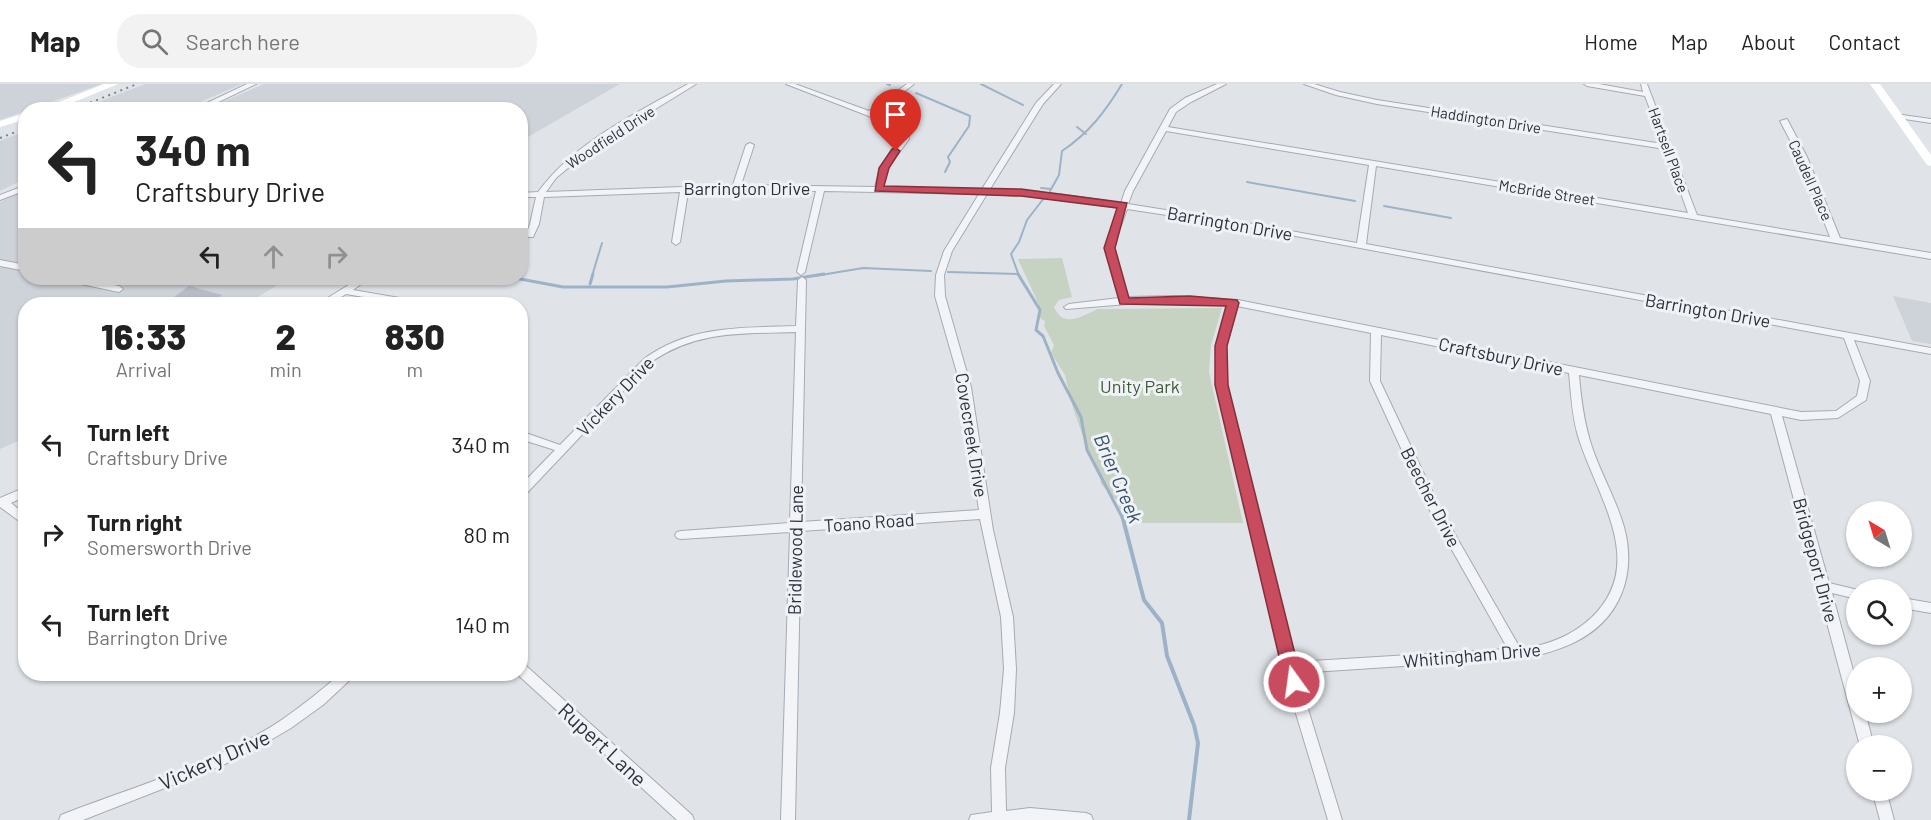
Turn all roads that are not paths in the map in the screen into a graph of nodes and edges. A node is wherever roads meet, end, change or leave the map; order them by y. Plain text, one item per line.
1 (113, 84) edge
2 (253, 84) edge
3 (693, 84) edge
4 (789, 84) edge
5 (911, 84) edge
6 (1058, 84) edge
7 (1224, 84) edge
8 (1307, 84) edge
9 (1587, 84) edge
10 (1644, 84) edge
11 (1875, 84) edge
12 (1649, 95) junction
13 (65, 102) edge
14 (213, 102) edge
15 (870, 114) junction
16 (1898, 117) junction
17 (18, 118) edge
18 (1784, 121) dead end
19 (1931, 121) edge
20 (0, 124) edge
21 (1163, 128) junction
22 (750, 146) dead end
23 (1667, 147) junction
24 (1373, 163) junction
25 (1931, 163) edge
26 (736, 187) junction
27 (685, 188) junction
28 (821, 188) junction
29 (878, 189) junction
30 (18, 190) edge
31 (985, 191) junction
32 (540, 194) junction
33 (528, 195) edge
34 (0, 198) edge
35 (1123, 206) junction
36 (1694, 217) junction
37 (530, 236) dead end
38 (1836, 240) junction
39 (676, 242) dead end
40 (1362, 246) junction
41 (1931, 256) edge
42 (0, 263) edge
43 (18, 266) edge
44 (100, 285) edge
45 (355, 285) edge
46 (119, 289) dead end
47 (346, 291) junction
48 (336, 297) edge
49 (379, 297) edge
50 (1124, 301) junction
51 (1233, 303) junction
52 (1069, 307) dead end
53 (800, 329) junction
54 (1376, 331) junction
55 (1848, 336) junction
56 (1931, 351) edge
57 (1574, 371) junction
58 (1776, 412) junction
59 (528, 438) edge
60 (562, 449) junction
61 (528, 485) edge
62 (18, 495) edge
63 (2, 502) edge
64 (985, 514) junction
65 (18, 515) edge
66 (795, 527) junction
67 (681, 536) dead end
68 (1824, 587) junction
69 (1846, 592) edge
70 (1912, 605) edge
71 (1931, 608) edge
72 (1517, 654) junction
73 (1846, 667) edge
74 (1290, 668) junction
75 (528, 675) edge
76 (340, 681) edge
77 (1882, 801) edge
78 (85, 816) edge
79 (999, 819) edge
80 (66, 820) edge
81 (687, 820) edge
82 (789, 820) edge
83 (976, 820) edge
84 (1086, 820) edge
85 (1335, 820) edge
86 (1887, 820) edge

1 - 13 main road
2 - 14 street
3 - 32 street, Woodfield Drive
4 - 15 street
5 - 15 street
6 - 31 street, Covecreek Drive
7 - 21 street
8 - 23 street, Haddington Drive
9 - 12 street
10 - 12 street, Hartsell Place
11 - 16 main road
12 - 23 street, Hartsell Place
15 - 29 street
16 - 19 street
16 - 25 main road
17 - 20 main road
18 - 38 street, Caudell Place
21 - 24 street, McBride Street
21 - 35 street
22 - 26 street
23 - 36 street, Hartsell Place
24 - 36 street, McBride Street
24 - 40 street
26 - 27 street, Barrington Drive
26 - 28 street, Barrington Drive
27 - 32 street, Barrington Drive
27 - 39 street
28 - 29 street, Barrington Drive
28 - 53 street, Bridlewood Lane
29 - 31 street, Barrington Drive
30 - 34 street
31 - 35 street, Barrington Drive
31 - 64 street, Covecreek Drive
32 - 33 street, Barrington Drive
32 - 37 street
35 - 40 street, Barrington Drive
35 - 50 street
36 - 38 street, McBride Street
38 - 41 street, McBride Street
40 - 55 street, Barrington Drive
42 - 43 street
44 - 46 street
45 - 47 street
47 - 48 street
47 - 49 street
50 - 51 street, Craftsbury Drive
50 - 52 street, Craftsbury Drive
51 - 54 street, Craftsbury Drive
51 - 74 street
53 - 60 street, Vickery Drive
53 - 66 street, Bridlewood Lane
54 - 57 street, Craftsbury Drive
54 - 72 street, Beecher Drive
55 - 56 street, Barrington Drive
55 - 58 street, Craftsbury Drive
57 - 58 street, Craftsbury Drive
57 - 72 street, Whitingham Drive
58 - 68 street, Bridgeport Drive
59 - 60 street
60 - 61 street, Vickery Drive
62 - 63 street
63 - 65 street
64 - 66 street, Toano Road
64 - 79 street, Covecreek Drive
66 - 67 street, Toano Road
66 - 82 street, Bridlewood Lane
68 - 69 street
68 - 73 street, Bridgeport Drive
70 - 71 street
72 - 74 street, Whitingham Drive
74 - 85 street
75 - 81 street, Rupert Lane
76 - 78 street, Vickery Drive
77 - 86 street
78 - 80 street, Vickery Drive
79 - 83 street
79 - 84 street

